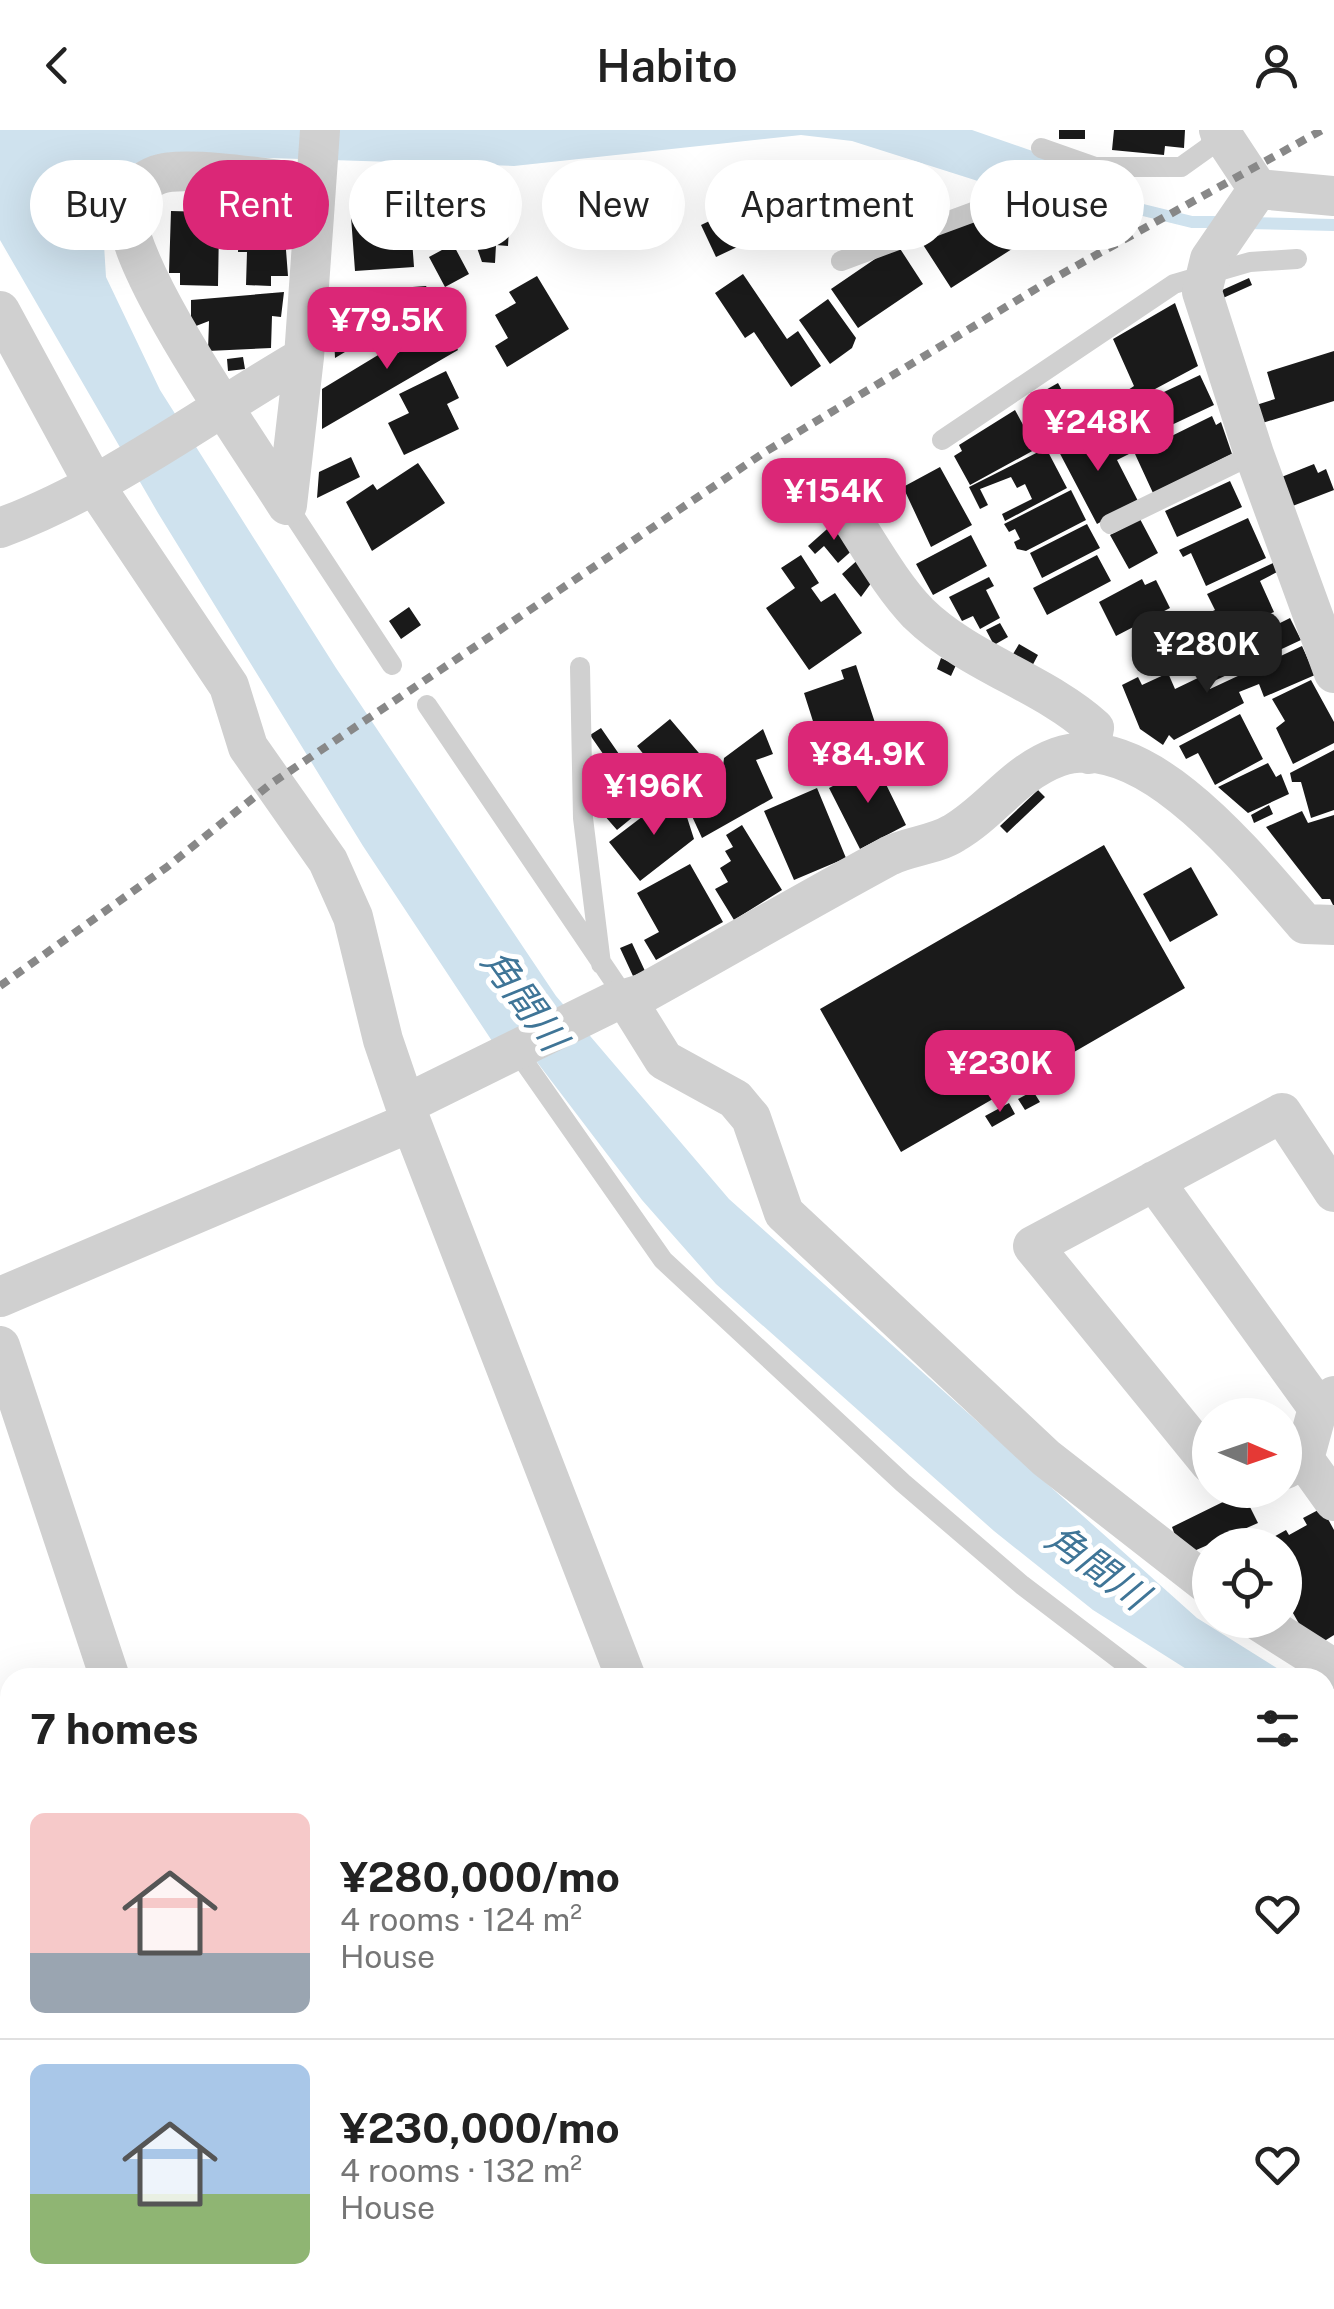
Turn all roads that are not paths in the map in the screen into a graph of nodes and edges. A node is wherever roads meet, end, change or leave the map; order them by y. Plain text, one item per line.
1 (320, 130) edge
2 (1217, 130) edge
3 (1041, 148) dead end
4 (318, 160) edge
5 (1071, 160) edge
6 (1144, 170) edge
7 (183, 174) edge
8 (1256, 193) junction
9 (1334, 196) edge
10 (970, 211) edge
11 (312, 250) edge
12 (1297, 258) dead end
13 (841, 261) dead end
14 (1208, 266) junction
15 (0, 311) edge
16 (304, 357) junction
17 (220, 406) junction
18 (942, 440) dead end
19 (1254, 454) junction
20 (100, 482) junction
21 (842, 504) dead end
22 (287, 505) junction
23 (1110, 524) dead end
24 (0, 528) edge
25 (392, 665) dead end
26 (580, 667) dead end
27 (1334, 673) edge
28 (427, 704) dead end
29 (1089, 754) junction
30 (1306, 931) edge
31 (613, 989) junction
32 (520, 1047) junction
33 (409, 1113) junction
34 (1154, 1182) junction
35 (1334, 1192) edge
36 (0, 1298) edge
37 (0, 1346) edge
38 (1326, 1402) edge
39 (1192, 1441) edge
40 (1302, 1448) edge
41 (1302, 1471) edge
42 (1334, 1501) edge
43 (1192, 1572) edge
44 (1285, 1638) edge
45 (107, 1668) edge
46 (622, 1668) edge
47 (1131, 1668) edge
48 (1332, 1668) edge

1 - 4 street
2 - 6 lane
2 - 8 street
3 - 5 lane
7 - 17 street
8 - 9 street
8 - 14 street
10 - 13 lane
11 - 16 street
12 - 14 lane
14 - 18 lane
14 - 19 street
15 - 20 street
16 - 17 street
16 - 22 street
17 - 20 street
17 - 22 street
19 - 23 lane
19 - 27 street
20 - 24 street
20 - 33 street
21 - 29 street
22 - 25 lane
26 - 31 lane
28 - 31 lane
29 - 30 street
29 - 31 street
31 - 32 street
31 - 43 street
32 - 33 street
32 - 47 lane
33 - 36 street
33 - 46 street
34 - 35 street
34 - 38 street
34 - 39 street
37 - 45 street
38 - 40 street
41 - 42 street
44 - 48 street

